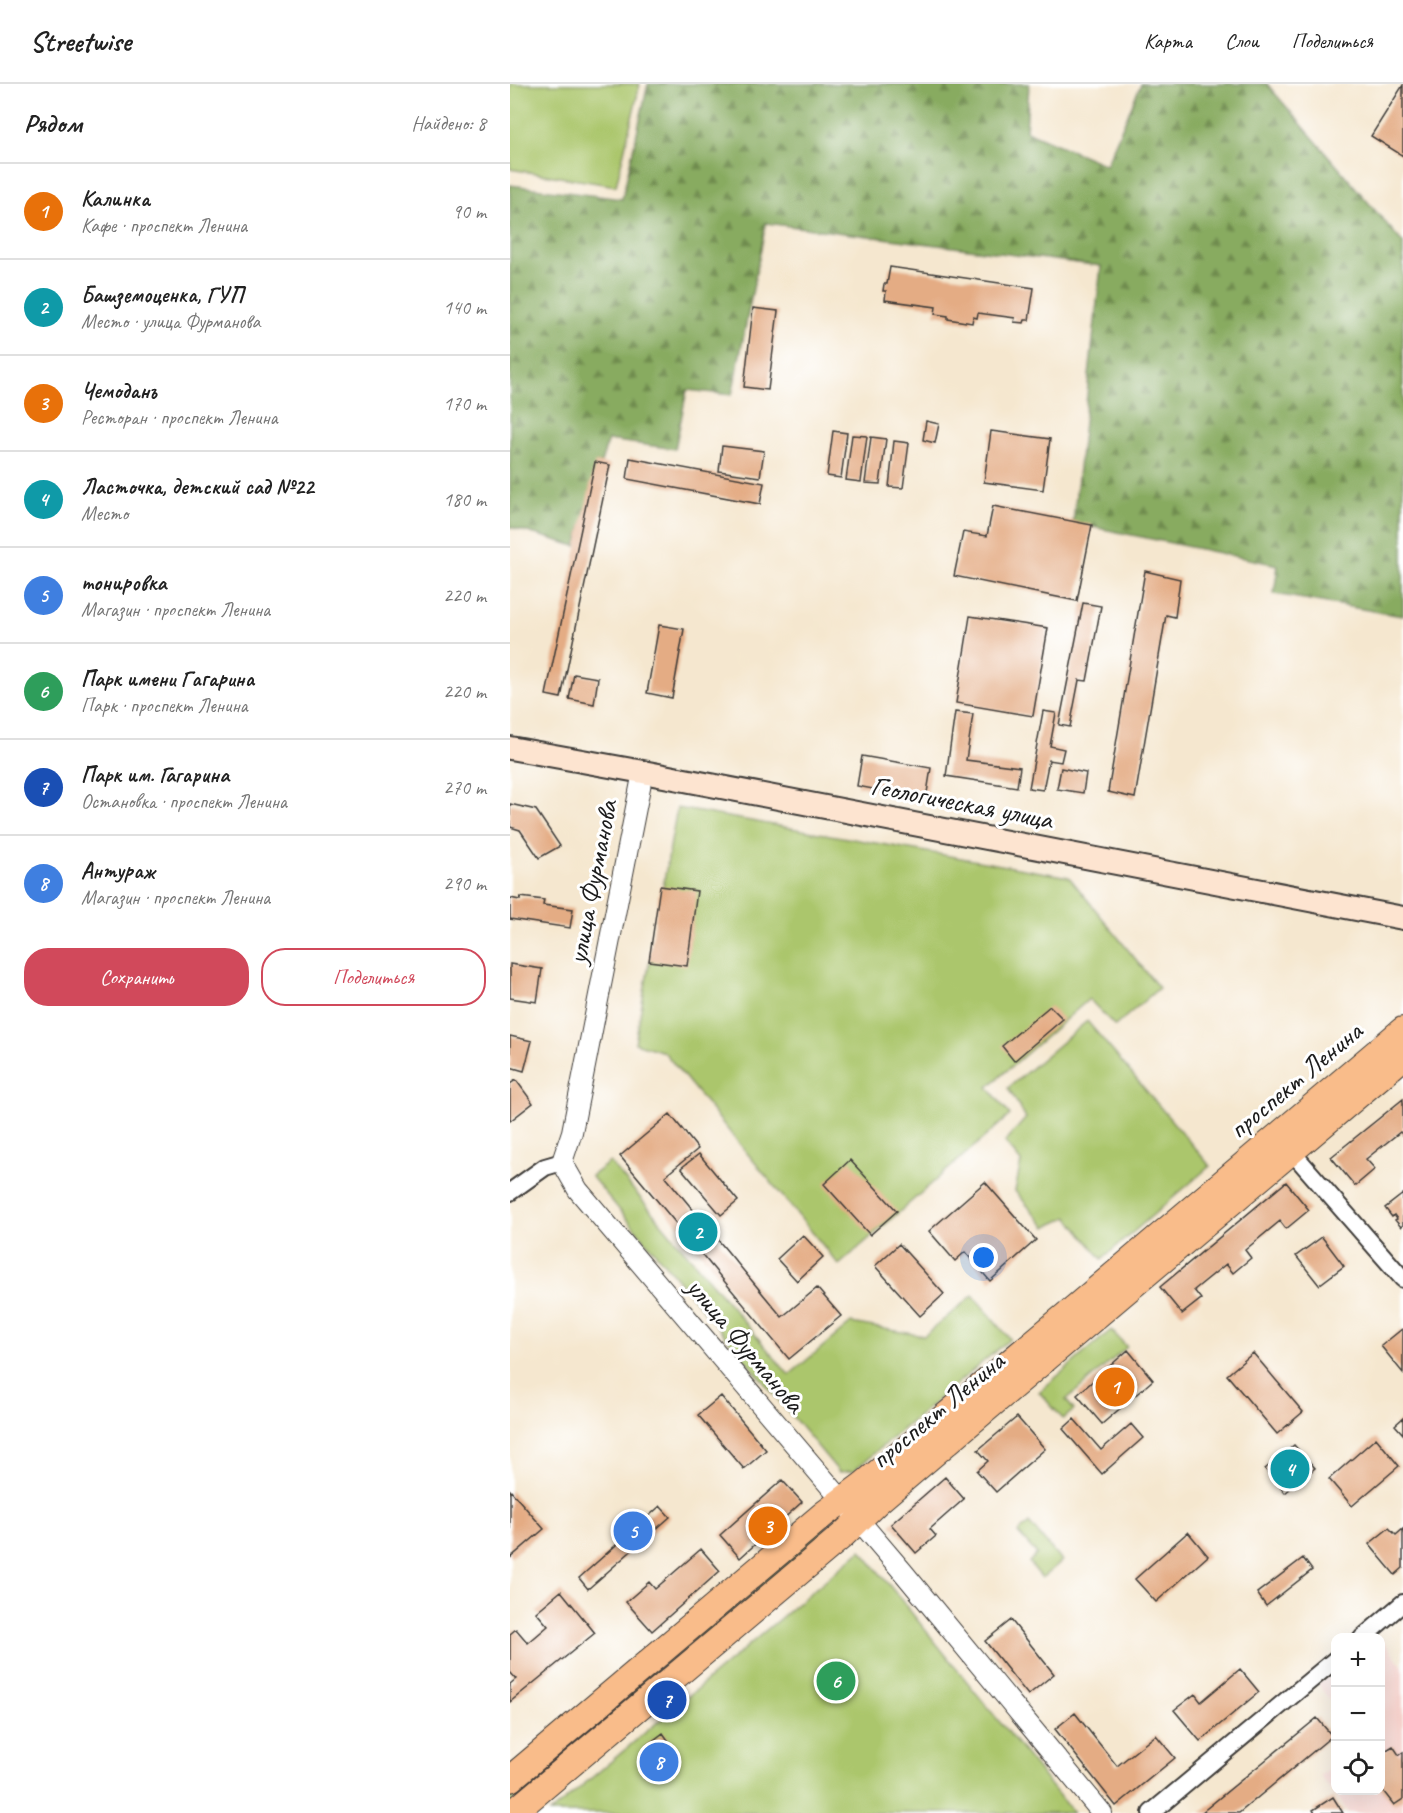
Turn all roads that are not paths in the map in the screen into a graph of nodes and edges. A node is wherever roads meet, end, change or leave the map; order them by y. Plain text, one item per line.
1 (510, 748) edge
2 (643, 772) junction
3 (1403, 918) edge
4 (1403, 1030) edge
5 (1403, 1057) edge
6 (1285, 1144) junction
7 (562, 1162) junction
8 (510, 1192) edge
9 (1403, 1280) edge
10 (850, 1510) junction
11 (1403, 1603) edge
12 (1368, 1633) edge
13 (1331, 1662) edge
14 (510, 1779) edge
15 (513, 1813) edge
16 (1102, 1813) edge
17 (1151, 1813) edge

1 - 2 main road, Геологическая улица
2 - 3 main road, Геологическая улица
2 - 7 street, улица Фурманова
4 - 6 main road, проспект Ленина
5 - 6 main road, проспект Ленина
6 - 9 street
6 - 10 main road, проспект Ленина
7 - 8 street
7 - 10 street, улица Фурманова
10 - 14 main road, проспект Ленина
10 - 15 main road, проспект Ленина
10 - 16 street, улица Фурманова
11 - 12 street
13 - 17 street

